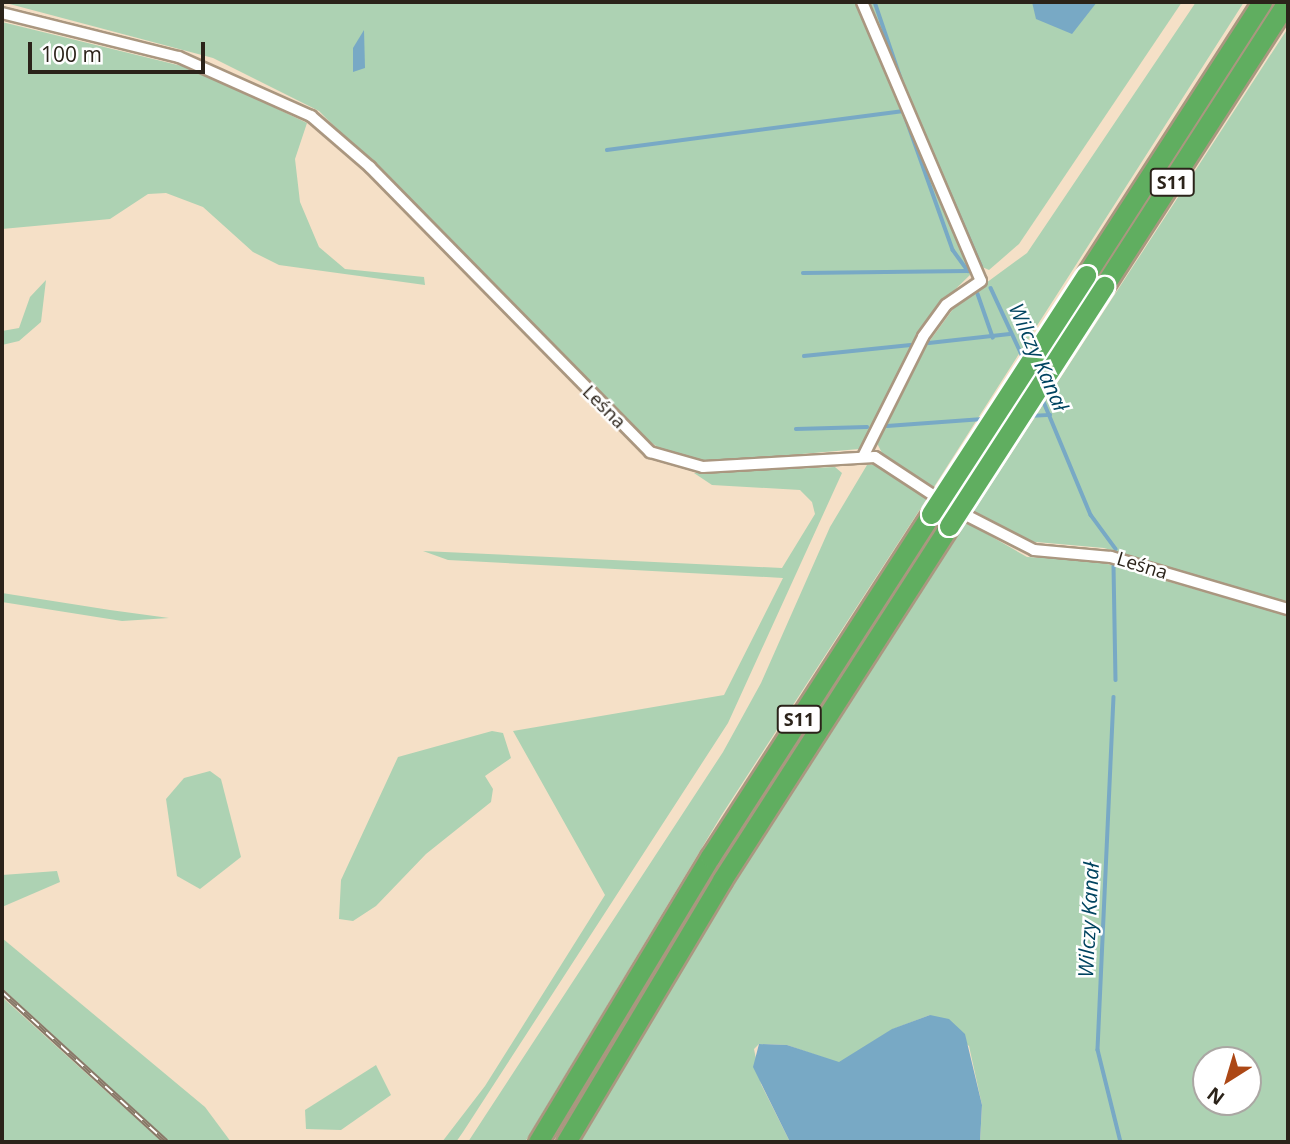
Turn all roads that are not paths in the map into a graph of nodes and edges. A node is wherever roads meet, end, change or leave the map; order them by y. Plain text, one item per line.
1 (862, 2) edge
2 (1262, 2) edge
3 (1287, 2) edge
4 (2, 13) edge
5 (863, 457) junction
6 (1288, 609) edge
7 (538, 1142) edge
8 (566, 1142) edge

1 - 5 street
2 - 7 highway, S11, bridge
3 - 8 highway, S11, bridge
4 - 5 street, Leśna
5 - 6 street, Leśna

